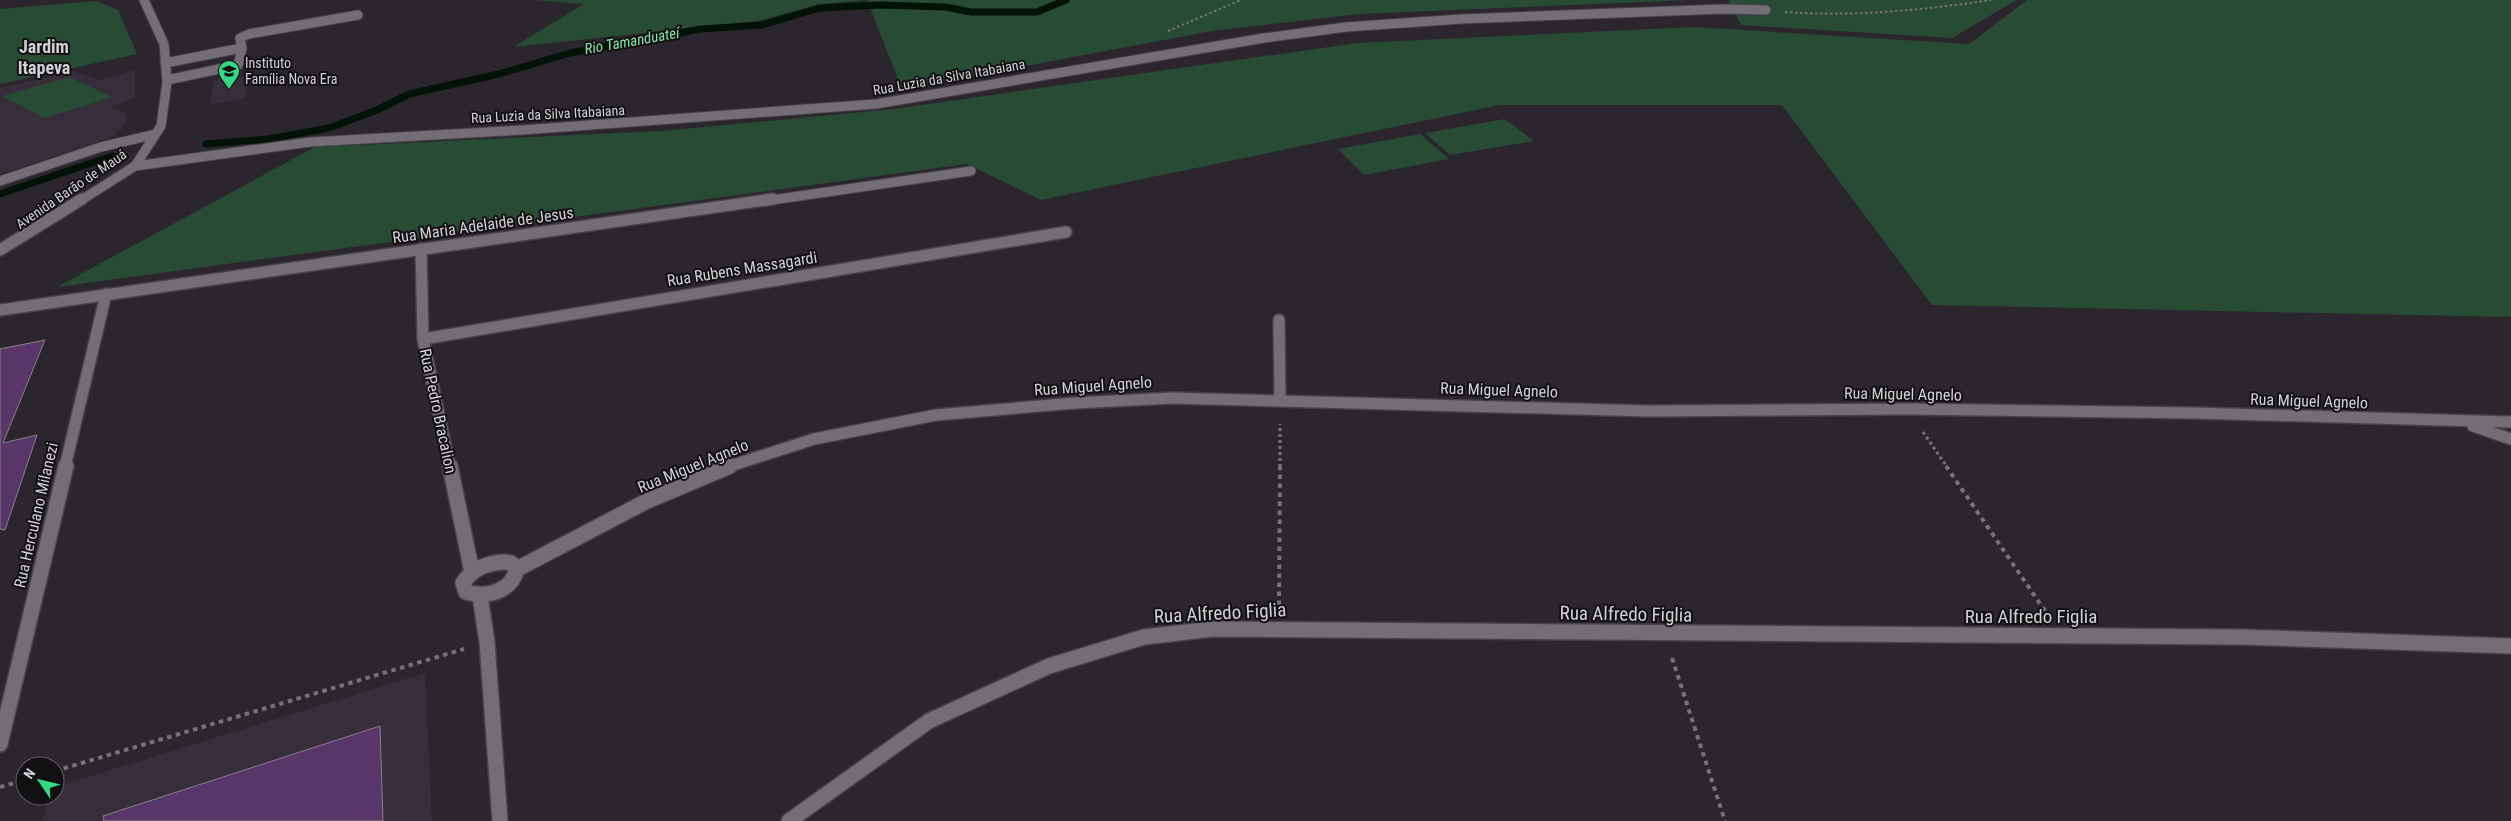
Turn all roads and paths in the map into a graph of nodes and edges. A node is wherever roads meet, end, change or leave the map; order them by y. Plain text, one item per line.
1 (144, 0) edge
2 (1991, 0) edge
3 (1766, 10) joint
4 (358, 15) dead end
5 (242, 48) junction
6 (165, 63) junction
7 (167, 80) junction
8 (156, 134) junction
9 (135, 166) junction
10 (971, 171) dead end
11 (0, 181) edge
12 (1066, 232) dead end
13 (421, 249) junction
14 (0, 250) edge
15 (106, 294) junction
16 (0, 310) edge
17 (1280, 320) dead end
18 (423, 339) junction
19 (1280, 401) junction
20 (1908, 409) junction
21 (2461, 422) junction
22 (2511, 422) edge
23 (2511, 439) edge
24 (517, 569) junction
25 (472, 572) junction
26 (480, 596) junction
27 (1279, 628) junction
28 (1664, 634) junction
29 (2062, 636) junction
30 (488, 642) junction
31 (2511, 646) edge
32 (0, 744) edge
33 (65, 768) edge
34 (15, 783) edge
35 (0, 787) edge
36 (500, 821) edge
37 (790, 821) edge
38 (1725, 821) edge

1 - 6 street, Avenida Barão de Mauá
2 - 3 path
3 - 9 street, Rua Luzia da Silva Itabaiana
4 - 5 street
5 - 6 street
5 - 7 street
6 - 7 street, Avenida Barão de Mauá
7 - 8 street, Avenida Barão de Mauá
8 - 9 street, Avenida Barão de Mauá
8 - 11 street
9 - 14 street, Avenida Barão de Mauá
10 - 13 street, Rua Maria Adelaide de Jesus
12 - 18 street, Rua Rubens Massagardi
13 - 15 street, Rua Maria Adelaide de Jesus
13 - 18 street, Rua Pedro Bracalion
15 - 16 street, Rua Maria Adelaide de Jesus
15 - 32 street, Rua Herculano Milanezi
17 - 19 street
18 - 25 street, Rua Pedro Bracalion
19 - 20 street, Rua Miguel Agnelo
19 - 24 street, Rua Miguel Agnelo
19 - 27 path
20 - 21 street, Rua Miguel Agnelo
20 - 29 path
21 - 22 street, Rua Miguel Agnelo
21 - 23 street
24 - 25 street
24 - 26 street
25 - 26 street
26 - 30 street
27 - 28 street, Rua Alfredo Figlia
27 - 37 street, Rua Alfredo Figlia
28 - 29 street, Rua Alfredo Figlia
28 - 38 path
29 - 31 street, Rua Alfredo Figlia
30 - 33 path
30 - 36 street
34 - 35 path

